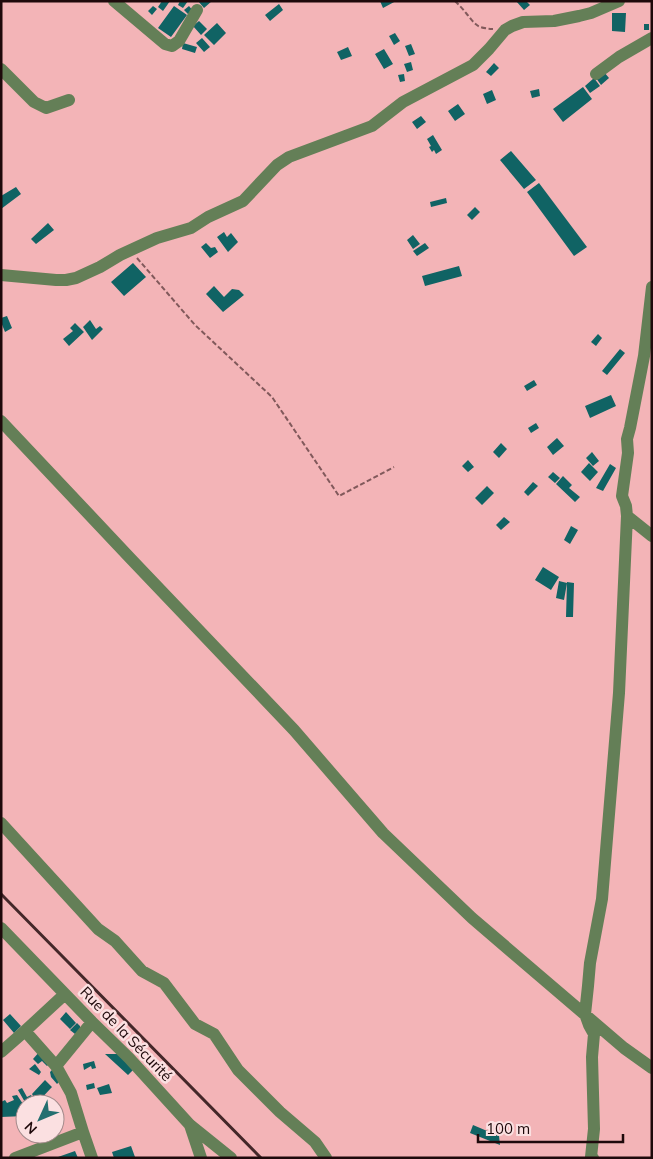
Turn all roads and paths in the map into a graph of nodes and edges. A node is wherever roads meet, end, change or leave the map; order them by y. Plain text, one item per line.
1 (114, 1) edge
2 (455, 1) edge
3 (619, 1) edge
4 (197, 10) dead end
5 (505, 30) junction
6 (652, 38) edge
7 (1, 69) edge
8 (596, 74) dead end
9 (69, 100) dead end
10 (131, 250) junction
11 (1, 275) edge
12 (652, 288) edge
13 (1, 421) edge
14 (394, 467) dead end
15 (627, 516) junction
16 (652, 536) edge
17 (1, 823) edge
18 (1, 928) edge
19 (65, 994) junction
20 (585, 1014) junction
21 (92, 1022) junction
22 (25, 1031) junction
23 (1, 1052) edge
24 (56, 1066) junction
25 (652, 1068) edge
26 (190, 1125) junction
27 (83, 1132) junction
28 (15, 1158) edge
29 (92, 1158) edge
30 (201, 1158) edge
31 (231, 1158) edge
32 (326, 1158) edge
33 (593, 1158) edge

1 - 4 street
2 - 5 path
3 - 5 street
5 - 10 street
6 - 8 street
7 - 9 street
10 - 11 street
10 - 14 path
12 - 15 street
13 - 20 street
15 - 16 street
15 - 20 street
17 - 32 street
18 - 19 street, Rue de la Sécurité
19 - 21 street, Rue de la Sécurité
19 - 22 street
20 - 25 street
20 - 33 street
21 - 24 street
21 - 26 street, Rue de la Sécurité
22 - 23 street
22 - 24 street
24 - 27 street
26 - 30 street
26 - 31 street, Rue de la Sécurité
27 - 28 street
27 - 29 street

